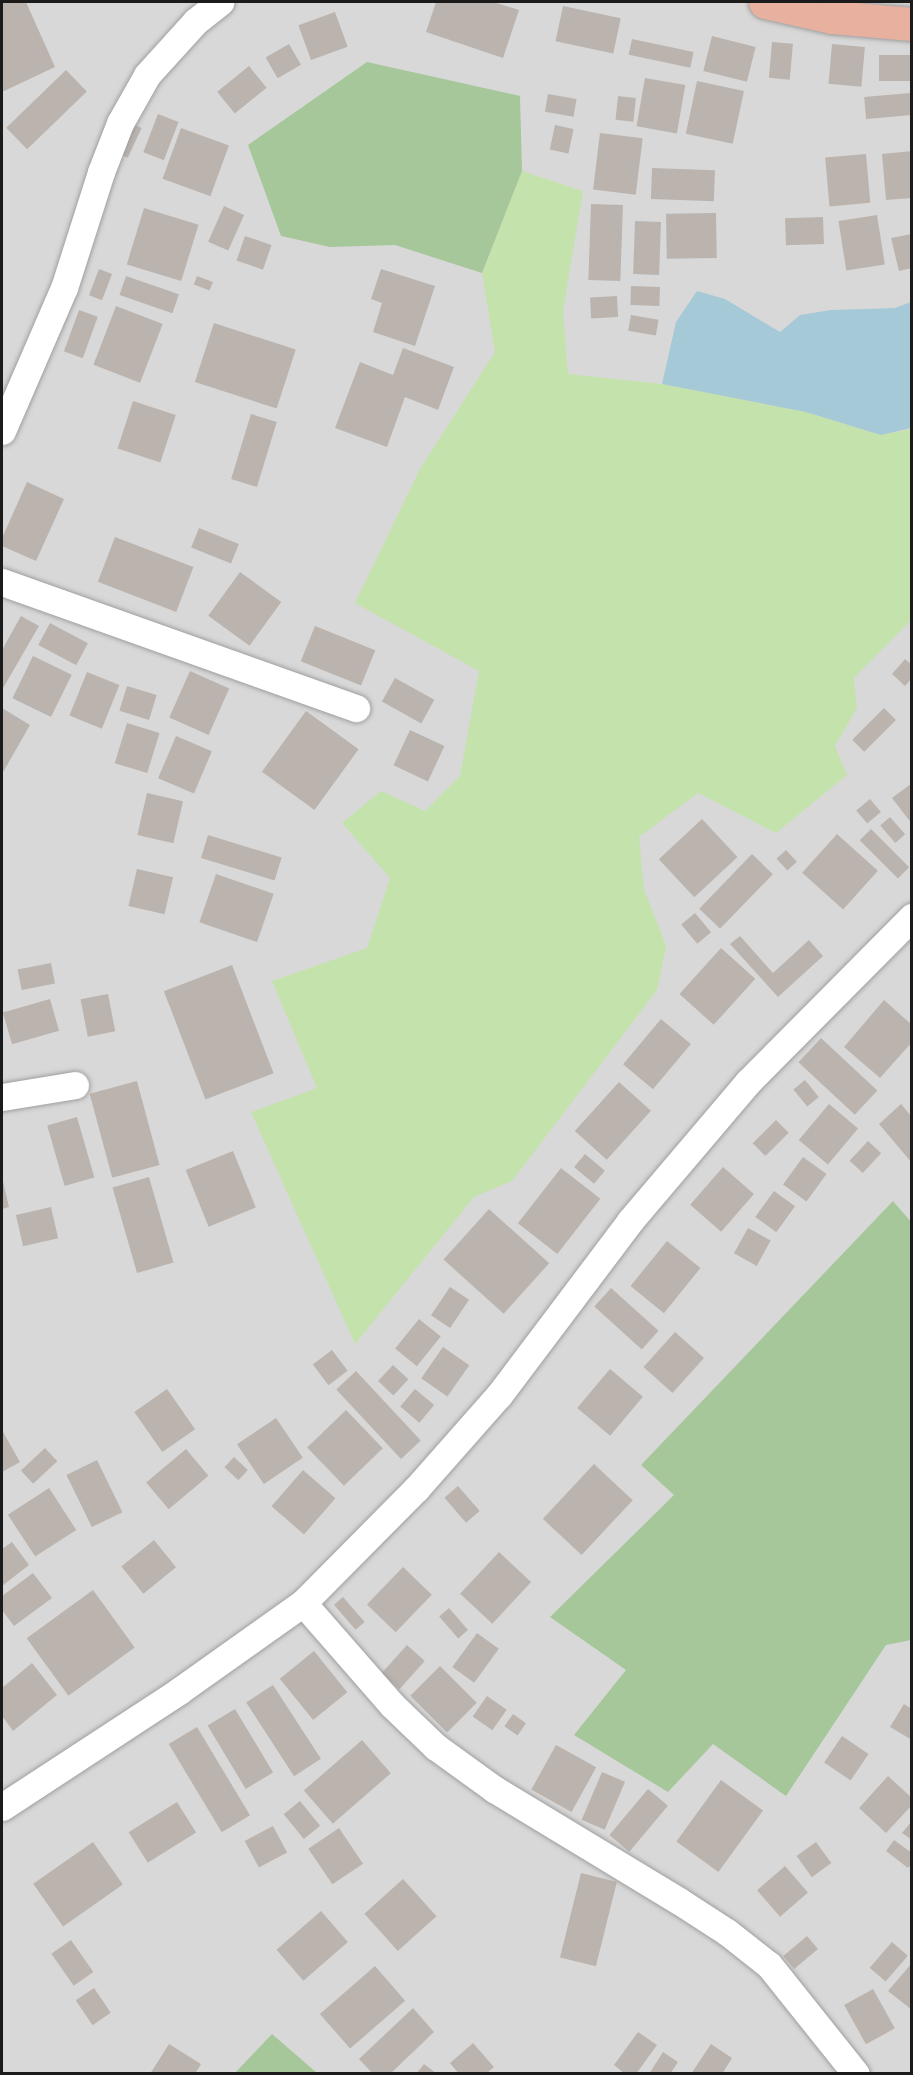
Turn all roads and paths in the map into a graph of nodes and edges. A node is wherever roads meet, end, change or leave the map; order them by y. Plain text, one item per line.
1 (220, 2) edge
2 (765, 2) edge
3 (912, 24) edge
4 (2, 431) edge
5 (2, 582) edge
6 (356, 708) dead end
7 (912, 917) edge
8 (75, 1085) dead end
9 (2, 1097) edge
10 (303, 1604) junction
11 (2, 1808) edge
12 (856, 2073) edge

1 - 4 street
2 - 3 highway
5 - 6 street
7 - 10 street
8 - 9 street
10 - 11 street
10 - 12 street

